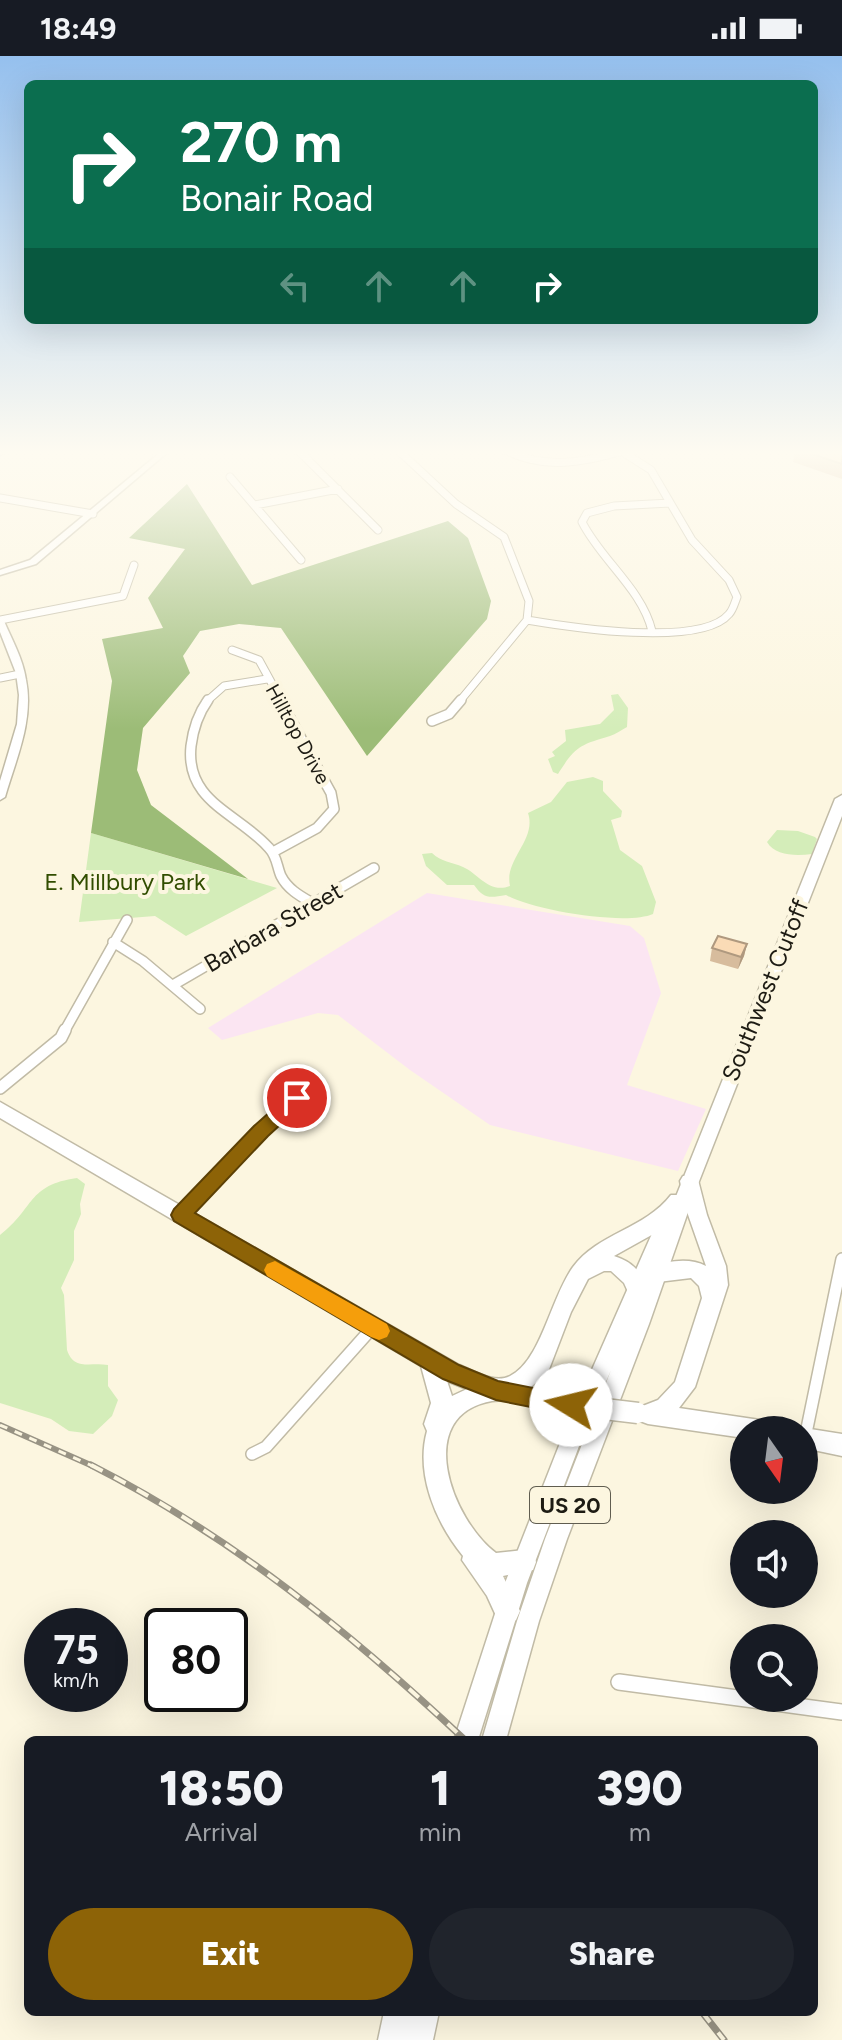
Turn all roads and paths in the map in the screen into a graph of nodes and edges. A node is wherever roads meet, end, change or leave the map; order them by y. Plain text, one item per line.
1 (56, 544) edge
2 (287, 544) edge
3 (507, 544) edge
4 (594, 544) edge
5 (695, 544) edge
6 (301, 560) dead end
7 (134, 565) dead end
8 (0, 573) edge
9 (0, 620) edge
10 (527, 620) junction
11 (652, 631) junction
12 (232, 650) dead end
13 (20, 674) junction
14 (0, 678) edge
15 (267, 679) junction
16 (432, 721) dead end
17 (0, 797) edge
18 (842, 799) edge
19 (273, 852) junction
20 (374, 868) dead end
21 (314, 904) junction
22 (127, 920) dead end
23 (113, 942) junction
24 (173, 985) junction
25 (200, 1009) dead end
26 (317, 1080) dead end
27 (0, 1088) edge
28 (0, 1109) edge
29 (690, 1181) junction
30 (674, 1208) junction
31 (181, 1215) junction
32 (842, 1259) edge
33 (658, 1273) junction
34 (636, 1288) junction
35 (712, 1298) junction
36 (373, 1327) junction
37 (431, 1361) junction
38 (684, 1387) junction
39 (496, 1390) junction
40 (560, 1403) junction
41 (645, 1414) junction
42 (809, 1416) edge
43 (705, 1421) junction
44 (730, 1425) edge
45 (818, 1441) edge
46 (842, 1445) edge
47 (252, 1454) dead end
48 (524, 1562) junction
49 (507, 1611) junction
50 (619, 1682) dead end
51 (842, 1712) edge
52 (467, 1736) edge
53 (495, 1736) edge
54 (397, 2016) edge
55 (424, 2016) edge
56 (392, 2040) edge
57 (419, 2040) edge

1 - 8 street
2 - 6 street
3 - 10 street
4 - 11 street
5 - 11 street
7 - 9 street
9 - 13 street
10 - 11 street
10 - 16 street
12 - 15 street, Hilltop Drive
13 - 14 street
13 - 17 street
15 - 19 street, Hilltop Drive
15 - 19 street
18 - 29 main road, Southwest Cutoff / US 20
19 - 21 street
20 - 21 street, Barbara Street
21 - 24 street, Barbara Street
22 - 23 street
23 - 24 street
23 - 27 street
24 - 25 street
26 - 31 street
28 - 31 highway
29 - 30 main road, Southwest Cutoff / US 20
29 - 33 main road, Southwest Cutoff / US 20
29 - 35 highway
30 - 34 main road, Southwest Cutoff / US 20
30 - 39 highway
31 - 36 highway
32 - 42 street
33 - 35 highway
33 - 53 main road, Southwest Cutoff / US 20
34 - 40 highway
34 - 48 main road, Southwest Cutoff / US 20
35 - 38 highway
36 - 37 highway
36 - 47 street
37 - 39 highway
37 - 49 highway
38 - 41 highway
38 - 43 highway
39 - 40 highway
39 - 48 highway
40 - 41 highway, bridge
41 - 43 highway
43 - 44 highway
45 - 46 highway
48 - 49 main road, Southwest Cutoff / US 20
49 - 52 main road, Southwest Cutoff / US 20
50 - 51 street
54 - 56 main road
55 - 57 main road

